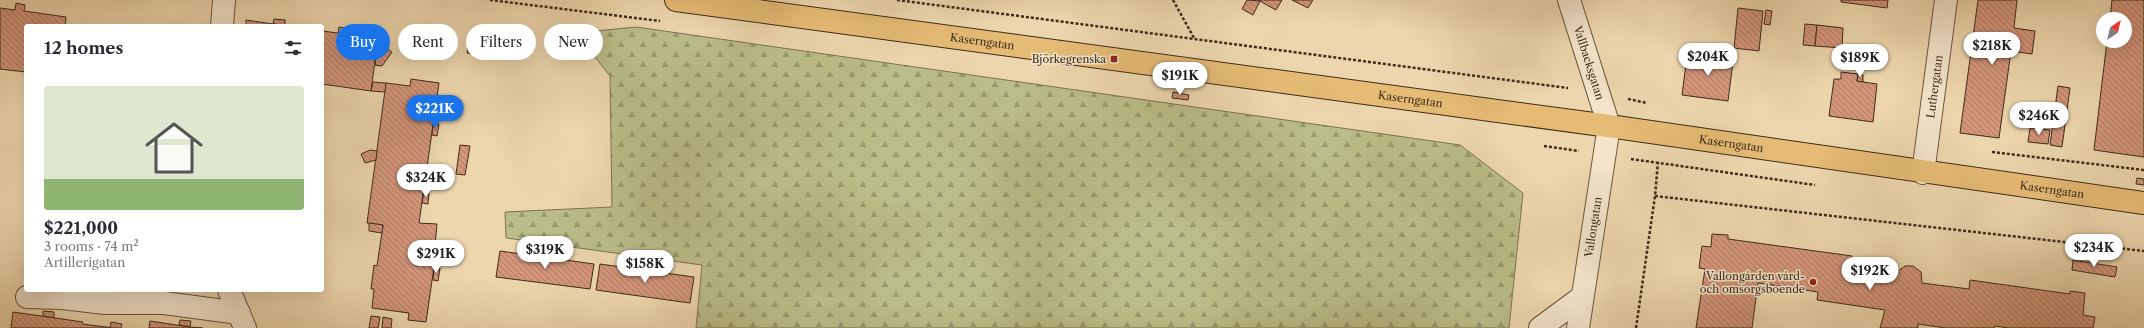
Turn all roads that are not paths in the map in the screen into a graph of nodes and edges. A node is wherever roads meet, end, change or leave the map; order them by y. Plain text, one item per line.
1 (224, 0) edge
2 (676, 0) edge
3 (1569, 0) edge
4 (1946, 0) edge
5 (222, 24) edge
6 (1609, 126) junction
7 (1923, 173) junction
8 (2144, 203) edge
9 (230, 292) edge
10 (1582, 297) junction
11 (27, 298) dead end
12 (242, 321) edge
13 (1540, 328) edge
14 (1578, 328) edge

1 - 5 street
2 - 6 main road, Kaserngatan
3 - 6 street, Vallbacksgatan
4 - 7 street, Luthergatan
6 - 7 main road, Kaserngatan
6 - 10 street, Vallongatan
7 - 8 main road, Kaserngatan
9 - 12 street
10 - 13 street
10 - 14 street, Vallongatan
11 - 12 street

